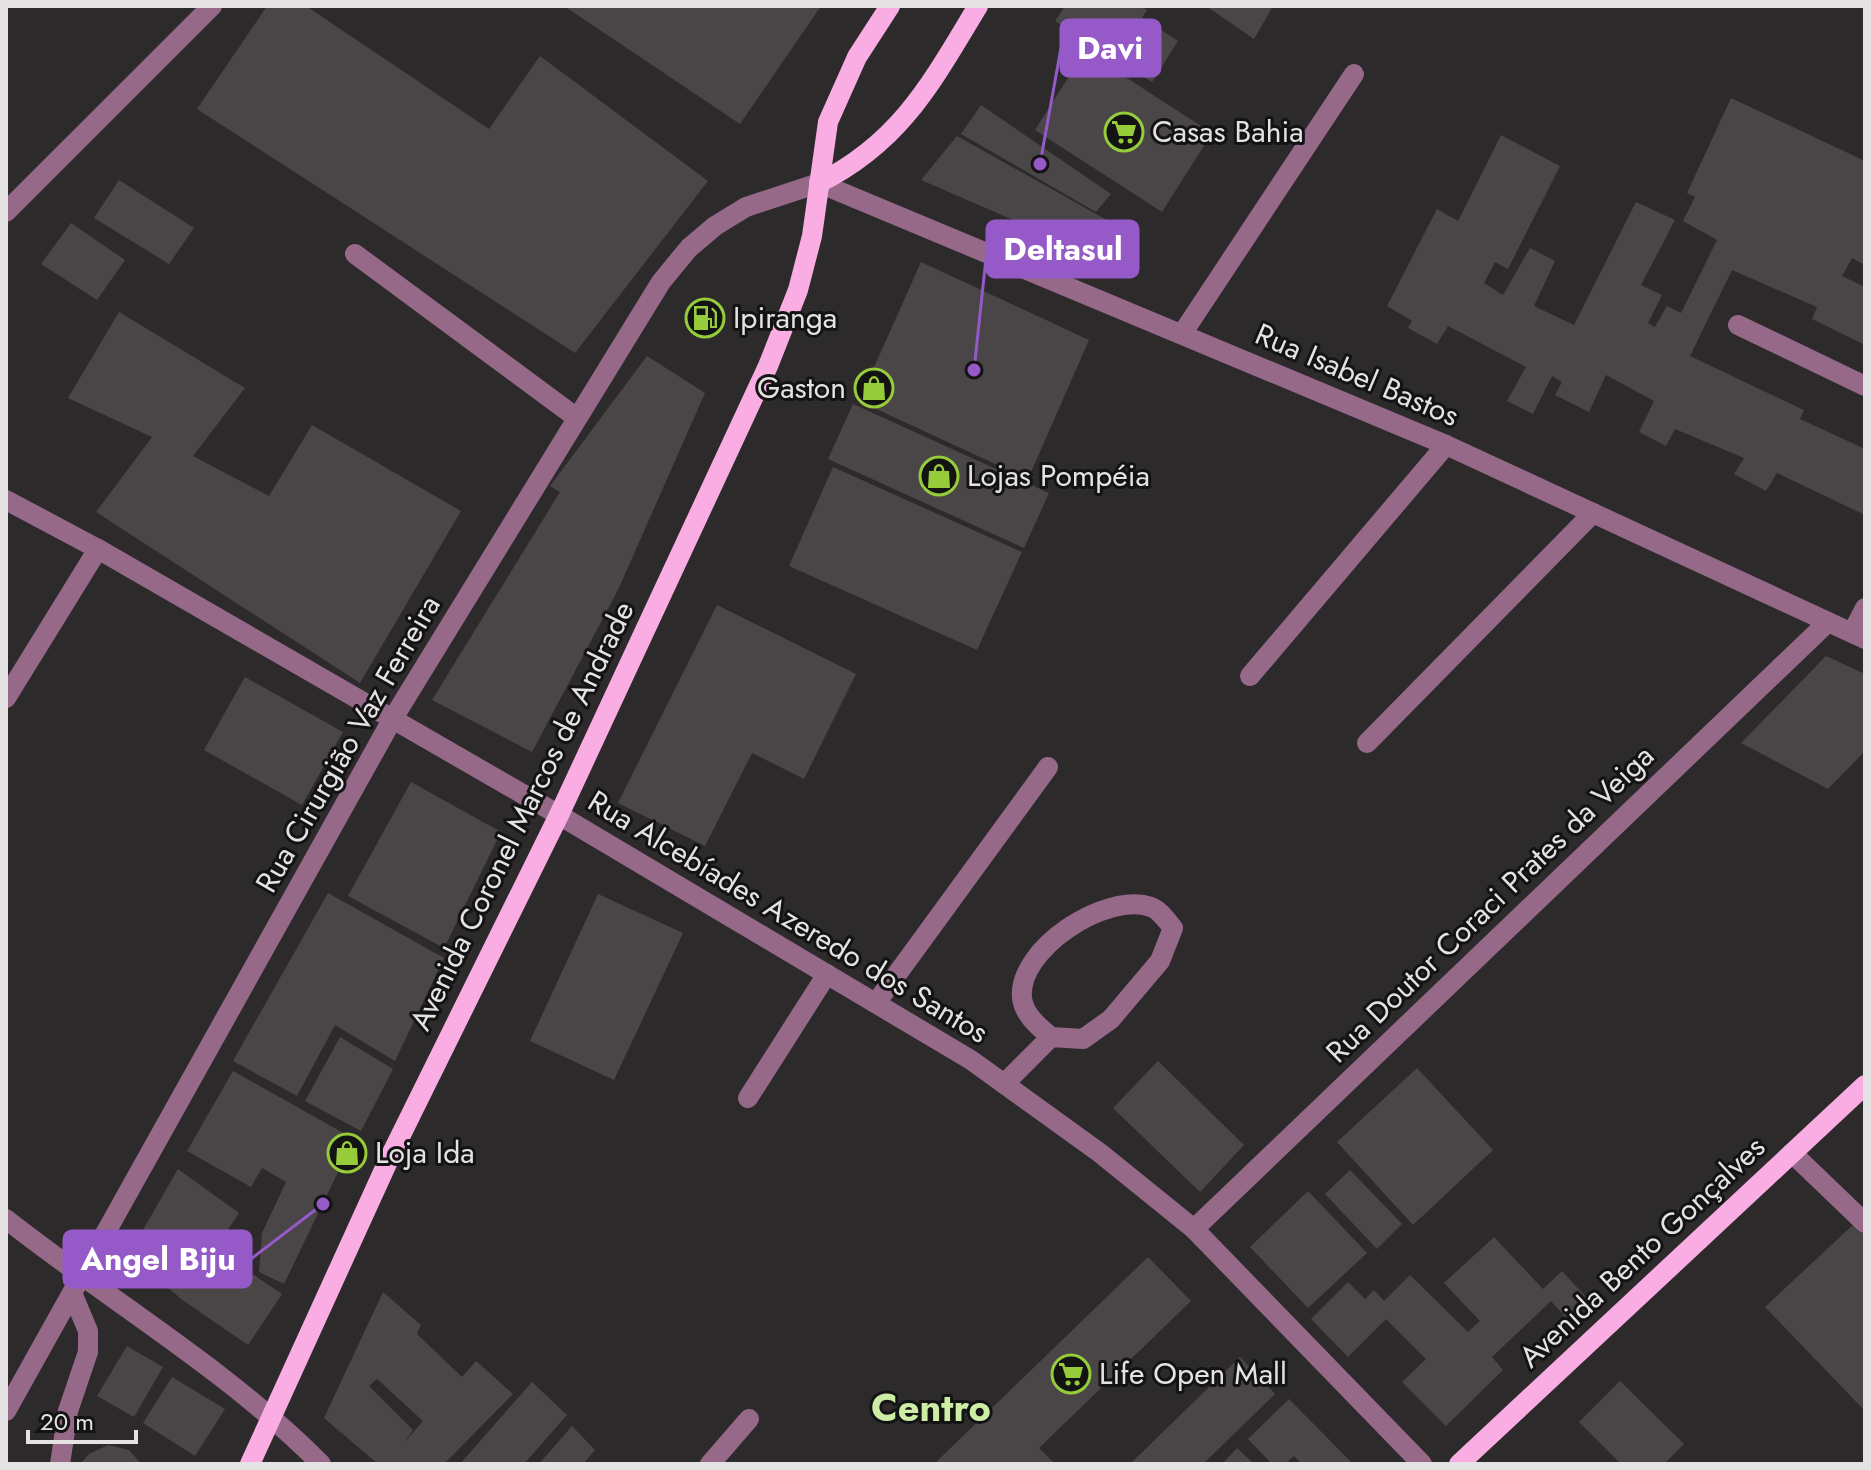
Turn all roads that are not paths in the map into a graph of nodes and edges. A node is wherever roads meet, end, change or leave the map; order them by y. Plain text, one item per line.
1 (212, 6) edge
2 (890, 6) edge
3 (978, 6) edge
4 (1354, 74) dead end
5 (819, 183) junction
6 (6, 212) edge
7 (355, 254) dead end
8 (1738, 325) dead end
9 (1182, 334) junction
10 (1865, 386) edge
11 (577, 418) junction
12 (1446, 445) junction
13 (6, 500) edge
14 (1593, 513) junction
15 (98, 549) junction
16 (1865, 608) edge
17 (1828, 622) junction
18 (1858, 636) edge
19 (1250, 676) dead end
20 (6, 698) edge
21 (392, 720) junction
22 (1367, 743) dead end
23 (1048, 767) dead end
24 (559, 815) junction
25 (827, 974) junction
26 (876, 1003) junction
27 (1051, 1037) junction
28 (1004, 1084) junction
29 (1865, 1085) edge
30 (748, 1098) dead end
31 (1792, 1153) junction
32 (6, 1219) edge
33 (1865, 1223) edge
34 (1194, 1229) junction
35 (78, 1287) junction
36 (6, 1411) edge
37 (271, 1414) junction
38 (749, 1419) dead end
39 (60, 1464) edge
40 (250, 1464) edge
41 (321, 1464) edge
42 (710, 1464) edge
43 (1422, 1464) edge
44 (1459, 1464) edge

1 - 6 street
2 - 5 main road, Avenida Coronel Marcos de Andrade
3 - 5 main road
4 - 9 street
5 - 9 street, Rua Isabel Bastos
5 - 11 street, Rua Cirurgião Vaz Ferreira
5 - 24 main road, Avenida Coronel Marcos de Andrade
7 - 11 street
8 - 10 street
9 - 12 street, Rua Isabel Bastos
11 - 21 street, Rua Cirurgião Vaz Ferreira
12 - 14 street, Rua Isabel Bastos
12 - 19 street
13 - 15 street, Rua Alcebíades Azeredo dos Santos
14 - 17 street, Rua Isabel Bastos
14 - 22 street
15 - 20 street
15 - 21 street, Rua Alcebíades Azeredo dos Santos
16 - 18 street
17 - 18 street, Rua Isabel Bastos
17 - 34 street, Rua Doutor Coraci Prates da Veiga
21 - 24 street, Rua Alcebíades Azeredo dos Santos
21 - 35 street, Rua Cirurgião Vaz Ferreira
23 - 26 street
24 - 25 street, Rua Alcebíades Azeredo dos Santos
24 - 37 main road, Avenida Coronel Marcos de Andrade
25 - 26 street, Rua Alcebíades Azeredo dos Santos
25 - 30 street
26 - 28 street, Rua Alcebíades Azeredo dos Santos
27 - 27 street
27 - 28 street
28 - 34 street, Rua Alcebíades Azeredo dos Santos
29 - 31 main road, Avenida Bento Gonçalves
31 - 33 street
31 - 44 main road, Avenida Bento Gonçalves
32 - 35 street
34 - 43 street, Rua Alcebíades Azeredo dos Santos
35 - 36 street, Rua Cirurgião Vaz Ferreira
35 - 37 street
35 - 39 street
37 - 40 main road, Avenida Coronel Marcos de Andrade
37 - 41 street
38 - 42 street

